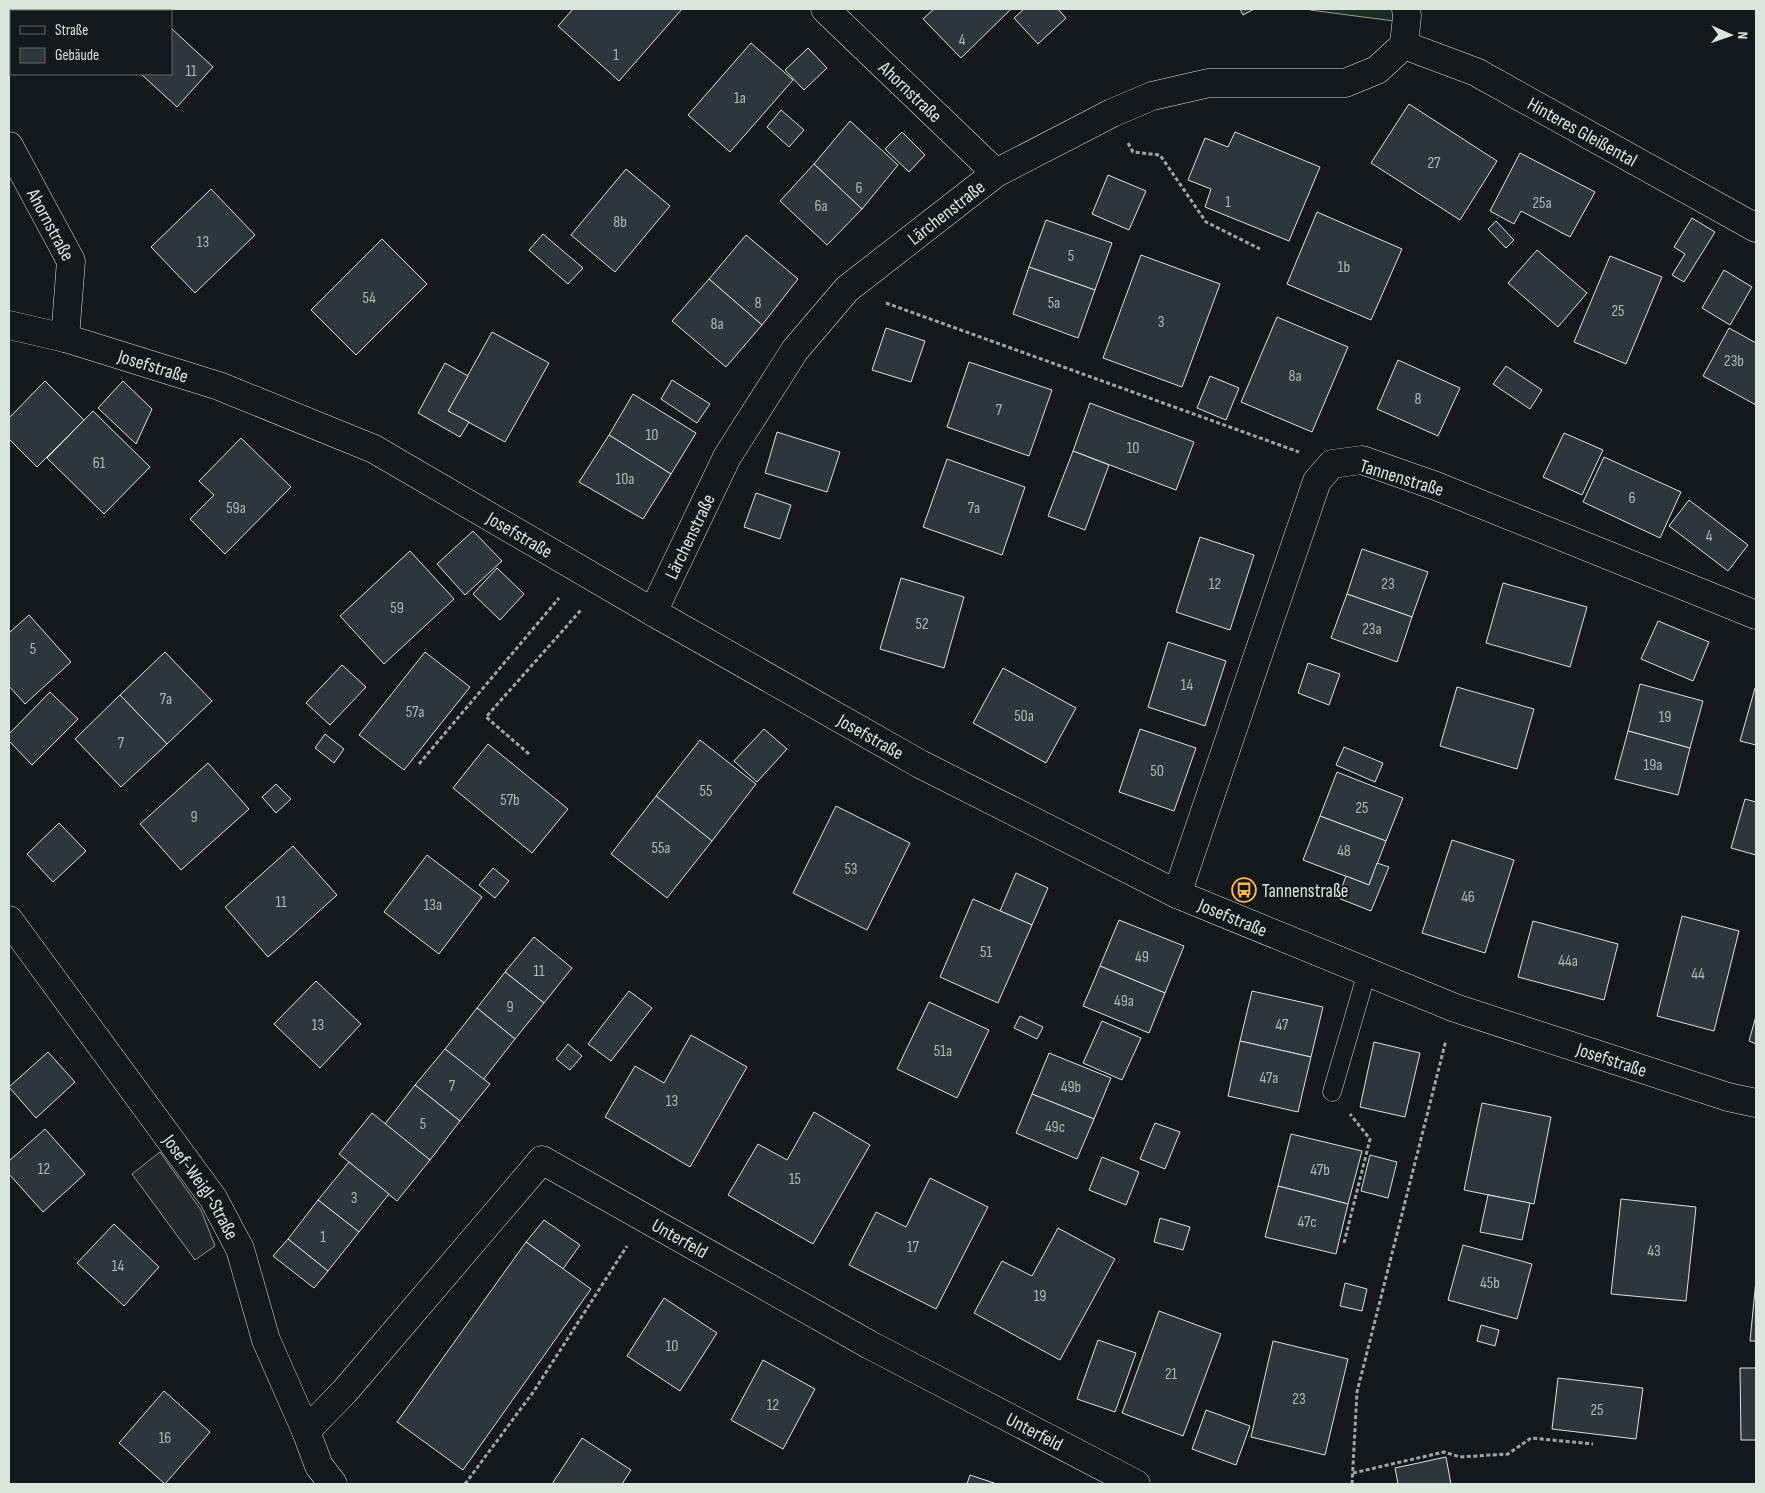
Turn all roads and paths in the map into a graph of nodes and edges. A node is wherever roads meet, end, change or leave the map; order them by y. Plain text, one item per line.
1 (825, 9) edge
2 (1406, 9) edge
3 (1404, 45) junction
4 (1112, 113) junction
5 (9, 146) edge
6 (996, 173) junction
7 (1756, 228) edge
8 (1260, 249) dead end
9 (847, 289) junction
10 (9, 326) edge
11 (65, 338) junction
12 (1332, 464) junction
13 (593, 577) junction
14 (653, 612) junction
15 (1756, 615) edge
16 (529, 754) dead end
17 (418, 764) dead end
18 (1177, 894) junction
19 (9, 920) edge
20 (1367, 972) junction
21 (1454, 1008) junction
22 (1332, 1092) joint
23 (1756, 1103) edge
24 (645, 1218) junction
25 (1344, 1243) dead end
26 (306, 1431) junction
27 (1593, 1444) dead end
28 (1353, 1473) junction
29 (333, 1484) edge
30 (465, 1484) edge
31 (1136, 1484) edge
32 (1352, 1484) edge

1 - 6 street, Ahornstraße
2 - 3 street
3 - 4 street, Lärchenstraße
3 - 7 street, Hinteres Gleißental
4 - 6 street, Lärchenstraße
4 - 8 path
5 - 11 street, Ahornstraße
6 - 9 street, Lärchenstraße
9 - 12 path
9 - 14 street, Lärchenstraße
10 - 11 street, Josefstraße
11 - 13 street, Josefstraße
12 - 15 street, Tannenstraße
12 - 18 street, Tannenstraße
13 - 14 street, Josefstraße
13 - 16 path
13 - 17 path
14 - 18 street, Josefstraße
18 - 20 street, Josefstraße
19 - 26 street, Josef-Weigl-Straße
20 - 21 street, Josefstraße
20 - 22 lane
21 - 23 street, Josefstraße
21 - 28 path
22 - 25 path
24 - 26 street, Unterfeld
24 - 30 path
24 - 31 street, Unterfeld
26 - 29 street, Josef-Weigl-Straße
27 - 28 path
28 - 32 path

